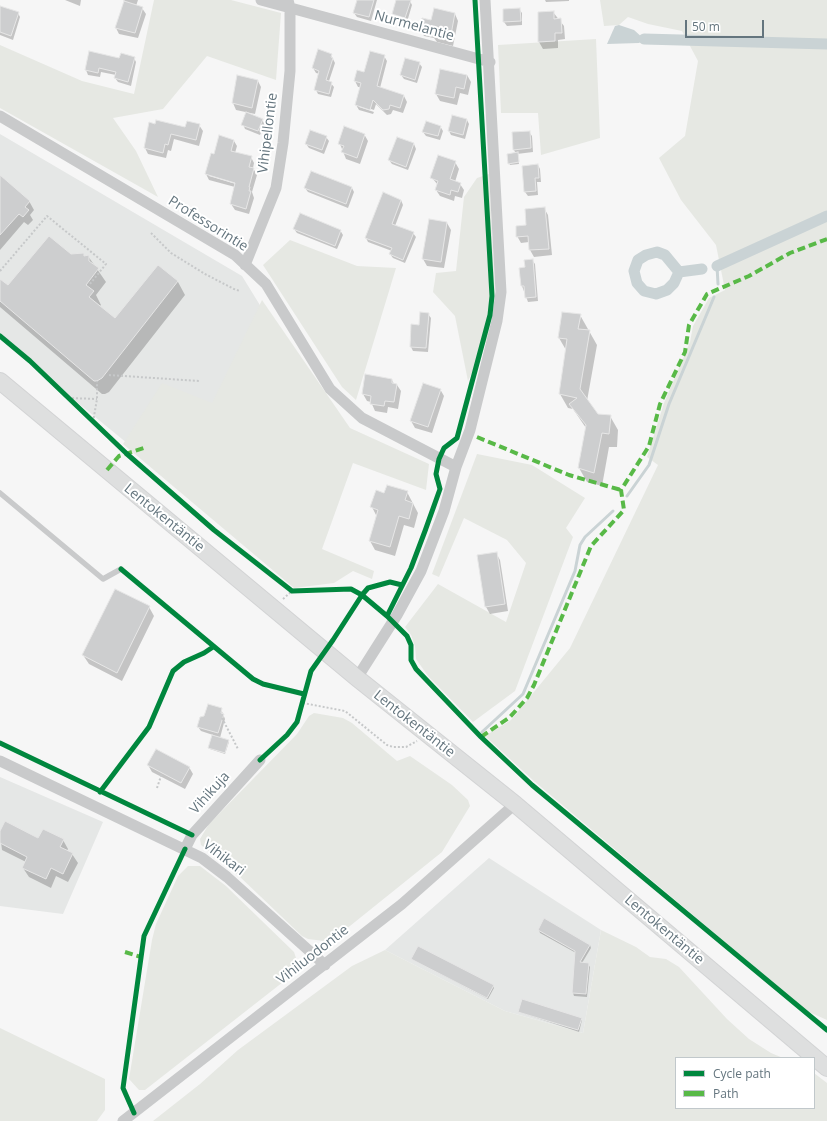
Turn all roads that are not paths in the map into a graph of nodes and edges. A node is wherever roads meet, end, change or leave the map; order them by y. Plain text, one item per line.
1 (261, 0) edge
2 (486, 0) edge
3 (289, 4) edge
4 (490, 62) junction
5 (0, 116) edge
6 (245, 265) junction
7 (0, 381) edge
8 (456, 466) junction
9 (0, 493) edge
10 (121, 569) dead end
11 (357, 678) junction
12 (260, 760) dead end
13 (0, 761) edge
14 (515, 804) junction
15 (185, 849) junction
16 (325, 964) junction
17 (814, 1057) edge
18 (815, 1058) edge
19 (827, 1068) edge
20 (123, 1121) edge

1 - 3 street, Nurmelantie
2 - 4 street
3 - 4 street, Nurmelantie
3 - 6 street, Vihipellontie
4 - 8 street
5 - 6 street, Professorintie
6 - 8 street, Professorintie
7 - 11 main road, Lentokentäntie
8 - 11 street
9 - 10 lane
11 - 14 main road, Lentokentäntie
12 - 15 street, Vihikuja
13 - 15 street, Vihikari
14 - 16 street, Vihiluodontie
14 - 17 main road, Lentokentäntie
15 - 16 street, Vihikari
16 - 20 street, Vihiluodontie
18 - 19 main road, Lentokentäntie

